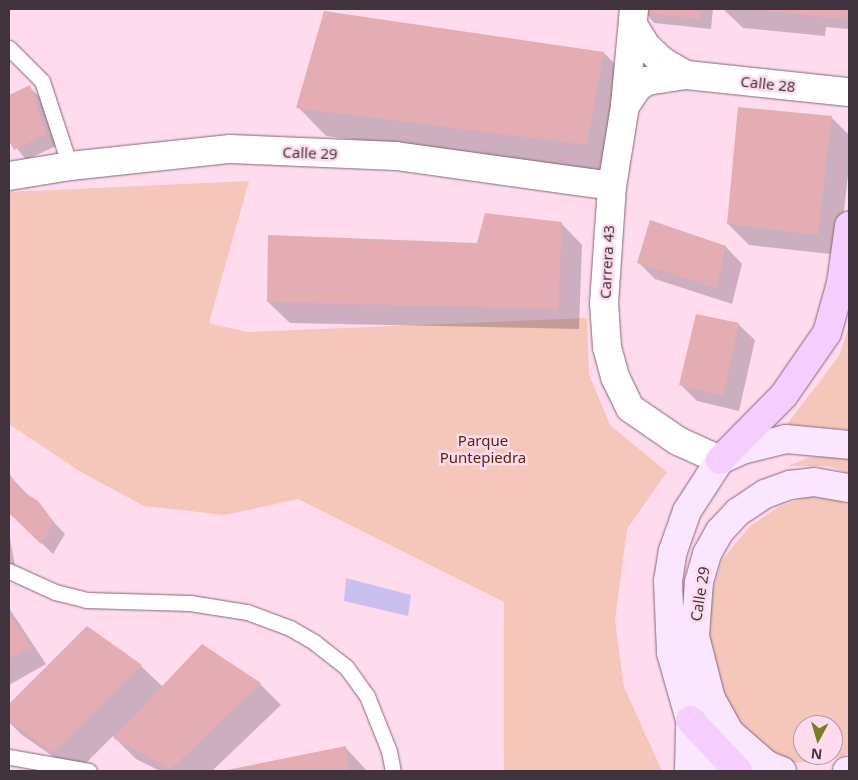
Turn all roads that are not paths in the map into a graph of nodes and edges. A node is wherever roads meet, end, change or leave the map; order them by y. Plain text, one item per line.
1 (634, 17) edge
2 (9, 48) edge
3 (686, 75) junction
4 (849, 92) edge
5 (625, 106) junction
6 (70, 166) junction
7 (9, 176) edge
8 (612, 186) junction
9 (849, 226) edge
10 (849, 445) edge
11 (720, 460) junction
12 (849, 488) edge
13 (9, 571) edge
14 (690, 720) junction
15 (9, 757) edge
16 (89, 771) edge
17 (393, 771) edge
18 (689, 771) edge
19 (717, 771) edge
20 (738, 771) edge
21 (782, 771) edge

1 - 3 street, Calle 28
1 - 5 street, Carrera 43
2 - 6 lane
3 - 4 street, Calle 28
3 - 5 street, Calle 28
5 - 8 street, Carrera 43
6 - 7 street, Calle 29
6 - 8 street, Calle 29
8 - 11 street, Carrera 43
9 - 11 main road
10 - 11 main road
11 - 14 main road, Calle 29
12 - 21 main road, Calle 29
13 - 17 lane
14 - 18 main road
14 - 19 main road
14 - 20 main road
15 - 16 lane

